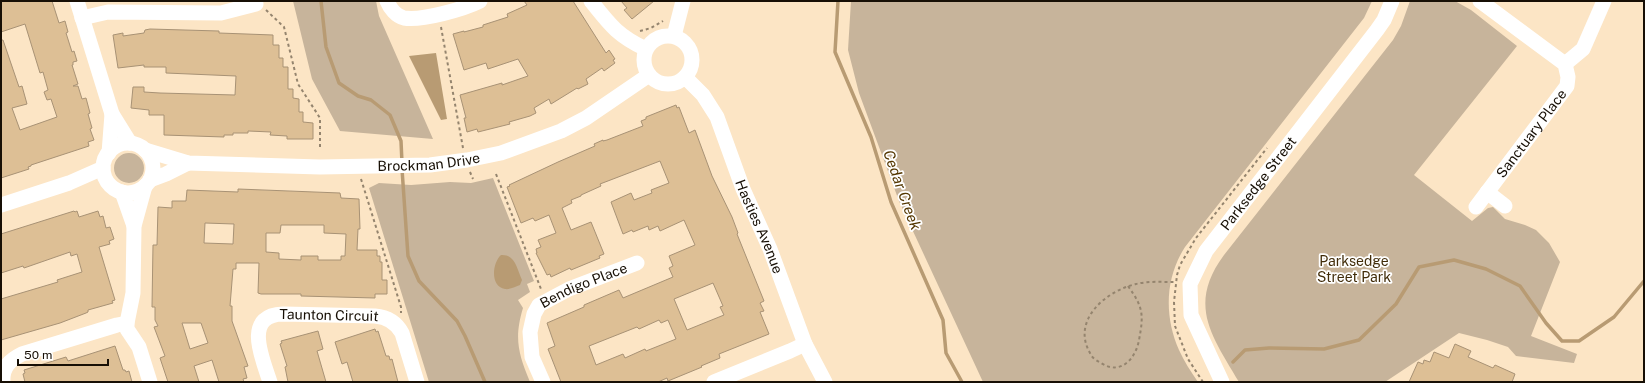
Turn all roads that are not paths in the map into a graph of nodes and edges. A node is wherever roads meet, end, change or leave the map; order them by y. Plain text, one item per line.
1 (77, 1) edge
2 (387, 1) edge
3 (480, 1) edge
4 (591, 1) edge
5 (683, 1) edge
6 (1392, 1) edge
7 (1480, 1) edge
8 (1604, 1) edge
9 (256, 4) road end
10 (82, 18) junction
11 (674, 36) junction
12 (646, 49) junction
13 (1564, 64) junction
14 (649, 75) junction
15 (686, 77) junction
16 (112, 114) junction
17 (130, 143) junction
18 (145, 150) junction
19 (109, 153) junction
20 (188, 163) junction
21 (103, 168) junction
22 (69, 183) junction
23 (108, 183) junction
24 (148, 183) junction
25 (122, 192) junction
26 (1487, 192) junction
27 (1, 204) edge
28 (1505, 206) dead end
29 (1476, 207) dead end
30 (134, 226) junction
31 (637, 263) dead end
32 (127, 323) junction
33 (805, 344) junction
34 (3, 382) edge
35 (150, 382) edge
36 (270, 382) edge
37 (418, 382) edge
38 (544, 382) edge
39 (714, 382) edge
40 (825, 382) edge
41 (1222, 382) edge

1 - 10 street
2 - 3 street
4 - 12 street
5 - 11 street
6 - 41 street, Parksedge Street
7 - 13 street
8 - 13 street
9 - 10 street
10 - 16 street
11 - 12 street
11 - 15 street
12 - 14 street
13 - 26 street, Sanctuary Place
14 - 15 street
14 - 20 street, Brockman Drive
15 - 33 street, Hasties Avenue
16 - 17 street
16 - 19 street
17 - 18 street
17 - 19 street
18 - 20 street, Brockman Drive
18 - 24 street
19 - 21 street
20 - 24 street, Brockman Drive
21 - 22 street
21 - 23 street
22 - 23 street
22 - 27 street
23 - 25 street
24 - 25 street
24 - 30 street
25 - 30 street
26 - 28 street
26 - 29 street, Sanctuary Place
30 - 32 street
31 - 38 street, Bendigo Place
32 - 34 street
32 - 35 street
33 - 39 street
33 - 40 street, Hasties Avenue
36 - 37 street, Taunton Circuit

